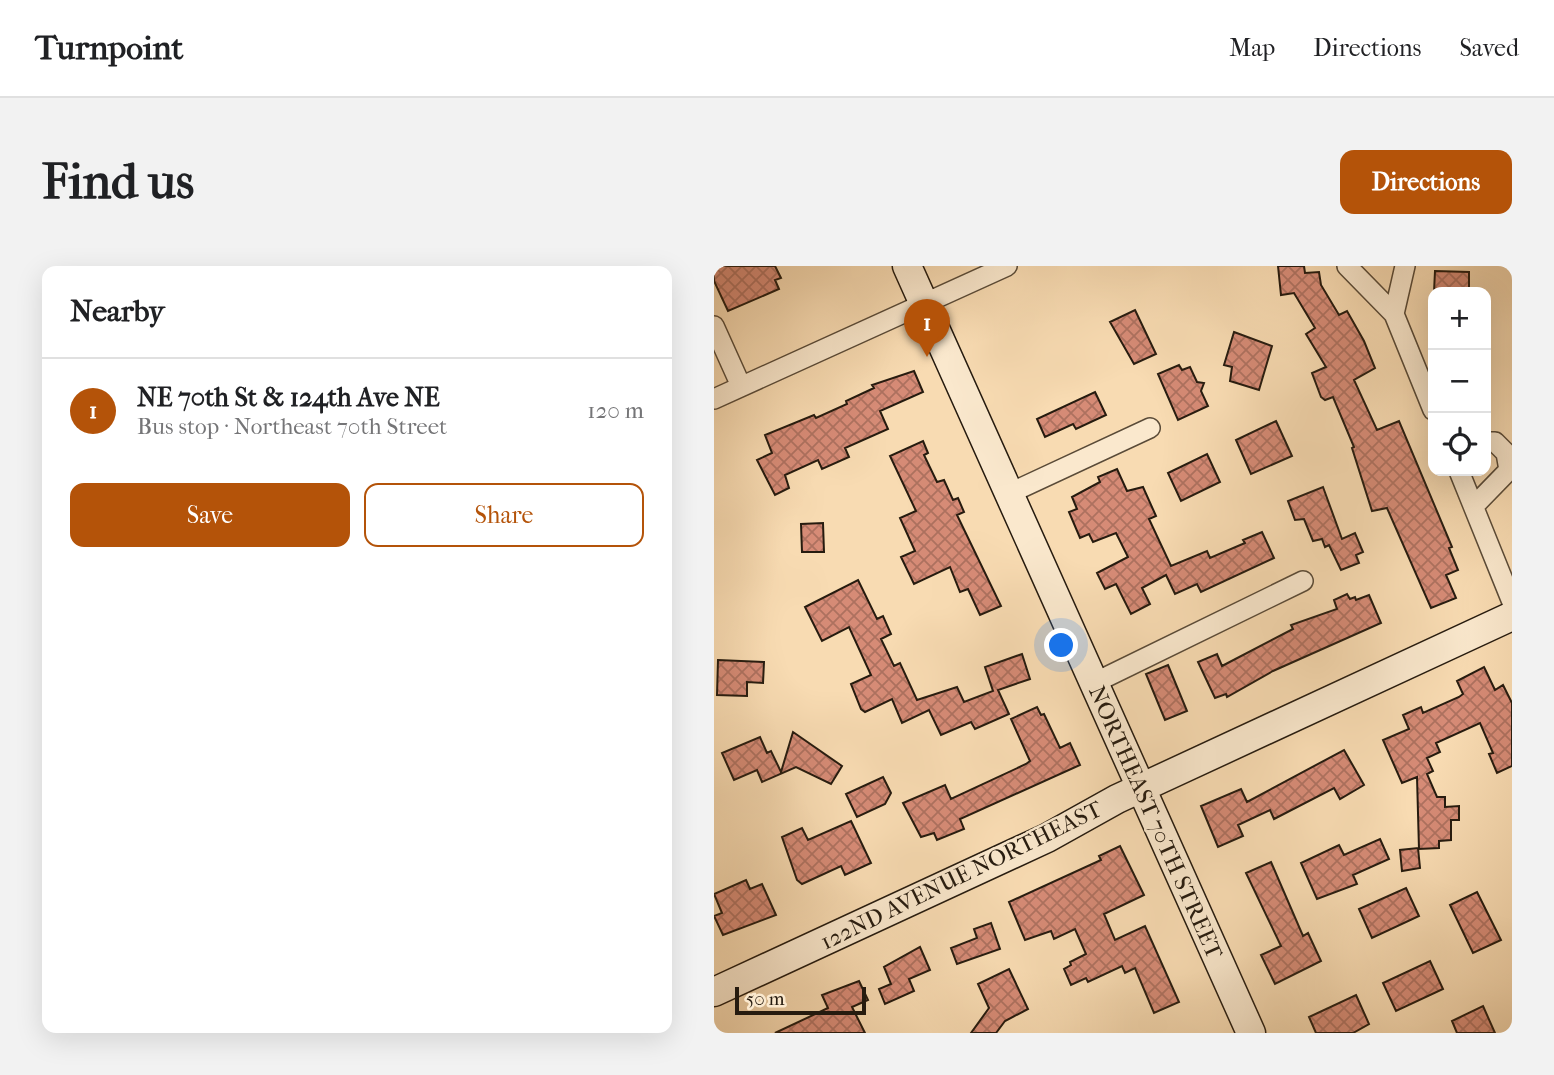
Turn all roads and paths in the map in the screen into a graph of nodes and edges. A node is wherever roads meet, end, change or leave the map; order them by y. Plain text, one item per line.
1 (907, 266) edge
2 (1007, 266) edge
3 (1348, 266) edge
4 (1405, 266) edge
5 (924, 304) junction
6 (1395, 314) junction
7 (714, 326) edge
8 (741, 386) junction
9 (1428, 397) edge
10 (714, 398) edge
11 (1150, 428) dead end
12 (1491, 442) edge
13 (1461, 476) edge
14 (1008, 494) junction
15 (1474, 506) junction
16 (1303, 581) dead end
17 (1512, 602) edge
18 (1512, 616) edge
19 (1094, 683) junction
20 (1140, 789) junction
21 (714, 992) edge
22 (1251, 1033) edge

1 - 5 street, NORTHEAST 70TH STREET
2 - 5 street
3 - 6 street
4 - 6 street
5 - 8 street
5 - 14 street, NORTHEAST 70TH STREET
6 - 9 street
7 - 8 street
8 - 10 street
11 - 14 street
12 - 15 street
13 - 15 street
14 - 19 street, NORTHEAST 70TH STREET
15 - 17 street
16 - 19 street
18 - 20 street, 122ND AVENUE NORTHEAST
19 - 20 street, NORTHEAST 70TH STREET
20 - 21 street, 122ND AVENUE NORTHEAST
20 - 22 street, NORTHEAST 70TH STREET

